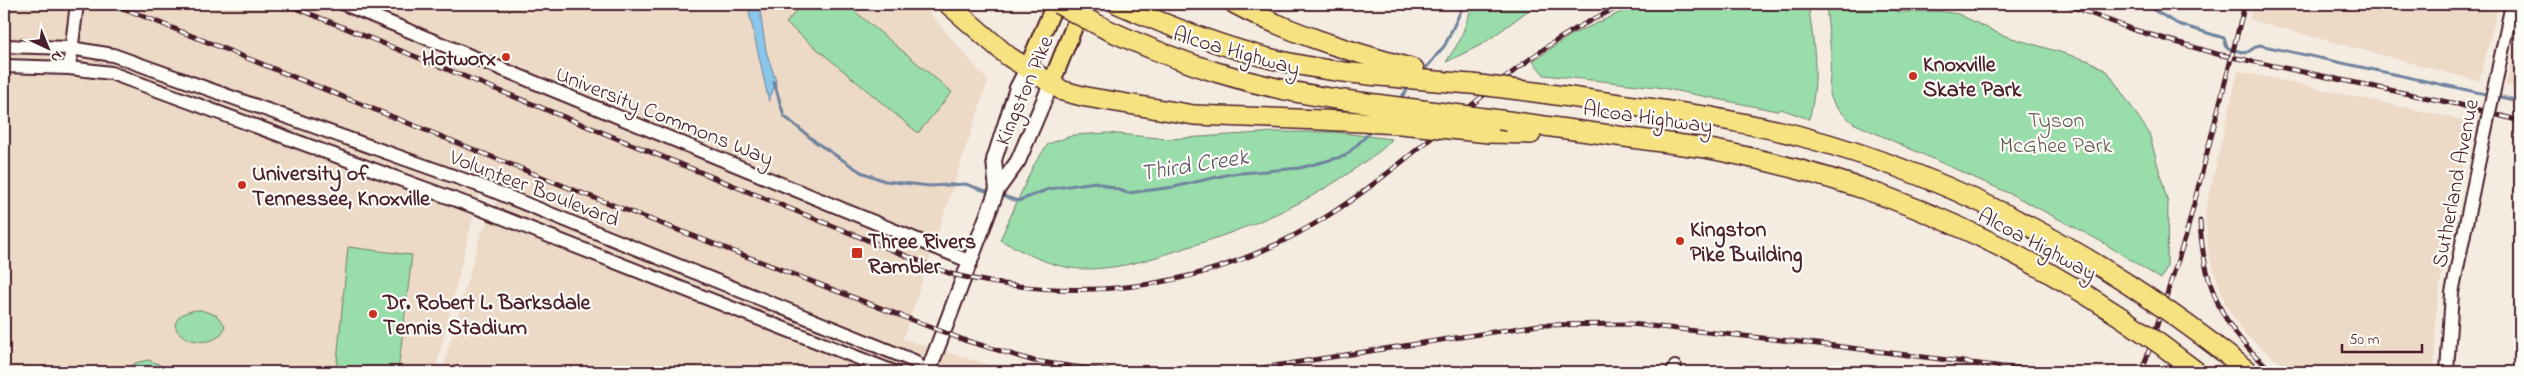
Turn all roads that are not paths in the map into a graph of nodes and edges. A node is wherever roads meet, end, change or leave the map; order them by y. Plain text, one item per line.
1 (76, 4) edge
2 (344, 4) edge
3 (948, 4) edge
4 (1056, 4) edge
5 (1083, 4) edge
6 (1118, 4) edge
7 (1235, 4) edge
8 (2512, 4) edge
9 (4, 46) edge
10 (70, 48) junction
11 (4, 66) edge
12 (69, 68) junction
13 (1027, 69) junction
14 (1051, 84) junction
15 (1472, 84) junction
16 (1586, 133) junction
17 (997, 190) junction
18 (971, 262) junction
19 (894, 372) edge
20 (927, 372) edge
21 (2197, 372) edge
22 (2249, 372) edge
23 (2447, 372) edge

1 - 10 street
2 - 18 street, University Commons Way
3 - 13 highway
4 - 13 main road, Kingston Pike
4 - 16 highway, Alcoa Highway, bridge
5 - 14 main road, Kingston Pike
6 - 15 highway, Alcoa Highway
7 - 15 highway
8 - 23 street, Sutherland Avenue, bridge
9 - 10 street, Volunteer Boulevard
10 - 12 street
10 - 20 street, Volunteer Boulevard
11 - 12 street, Volunteer Boulevard
12 - 19 street, Volunteer Boulevard
13 - 14 highway
13 - 17 main road, Kingston Pike
14 - 16 highway, bridge
14 - 17 main road, Kingston Pike
15 - 22 highway, Alcoa Highway, bridge
16 - 21 highway, Alcoa Highway, bridge
17 - 18 main road, Kingston Pike
18 - 20 main road, Kingston Pike

